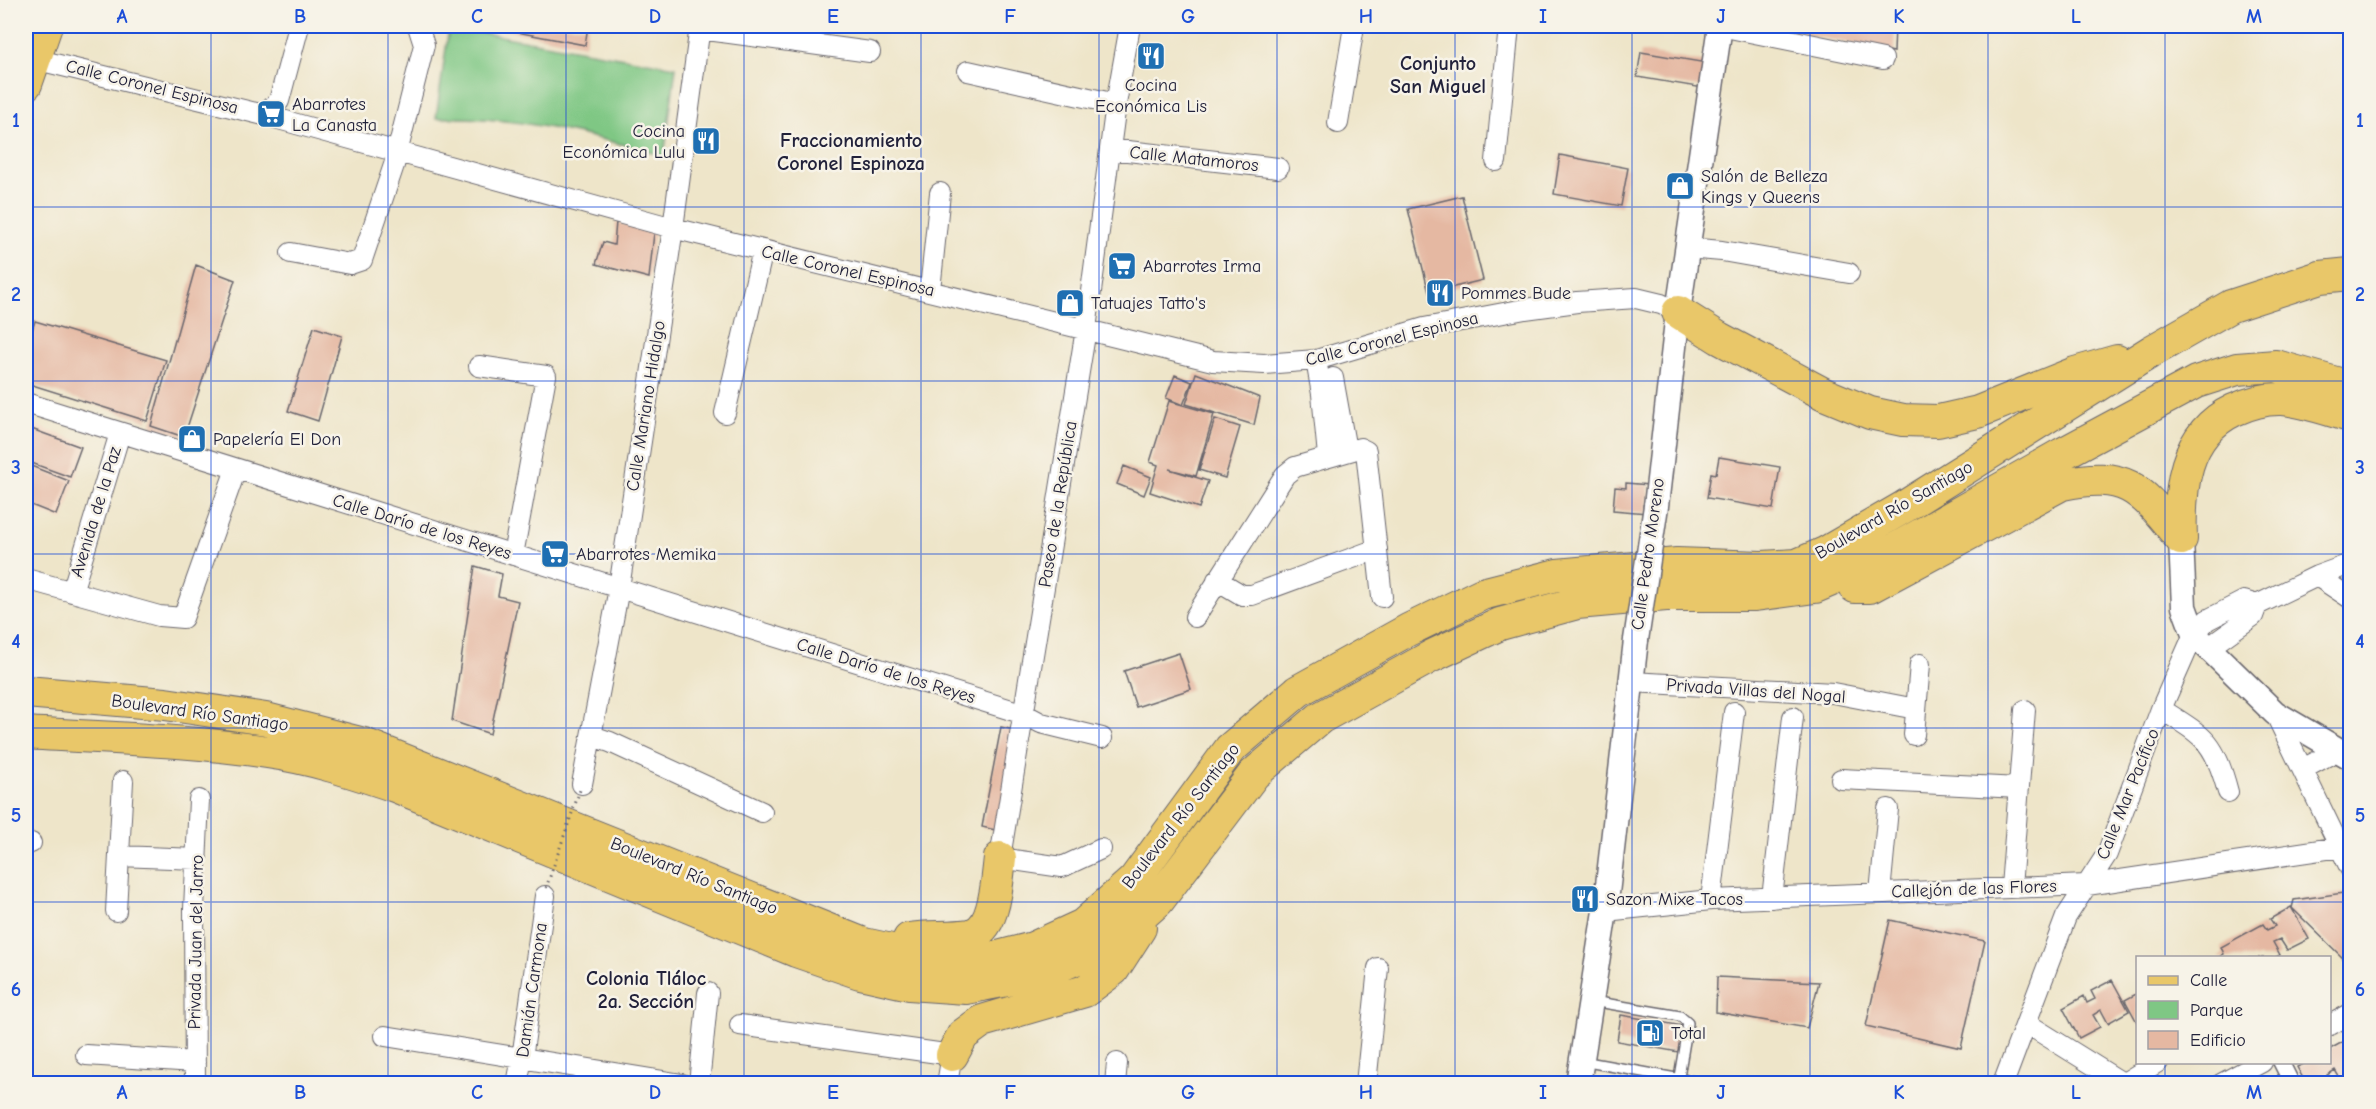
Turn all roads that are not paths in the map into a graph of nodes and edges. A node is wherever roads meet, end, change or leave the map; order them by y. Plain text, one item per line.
1 (46, 26) edge
2 (299, 26) edge
3 (418, 26) edge
4 (1130, 26) edge
5 (1354, 26) edge
6 (1509, 26) edge
7 (1720, 26) edge
8 (700, 27) edge
9 (870, 52) dead end
10 (1883, 59) dead end
11 (28, 66) edge
12 (968, 71) dead end
13 (1116, 104) junction
14 (264, 115) junction
15 (1338, 123) dead end
16 (1110, 149) junction
17 (397, 153) junction
18 (1496, 161) dead end
19 (1278, 168) dead end
20 (940, 193) dead end
21 (673, 228) junction
22 (1688, 248) junction
23 (763, 250) junction
24 (291, 253) dead end
25 (1849, 273) dead end
26 (2350, 274) edge
27 (930, 290) junction
28 (1678, 312) junction
29 (1086, 329) junction
30 (2152, 351) junction
31 (1323, 358) junction
32 (479, 366) dead end
33 (2350, 387) edge
34 (26, 403) edge
35 (725, 413) dead end
36 (2350, 416) edge
37 (120, 433) junction
38 (1337, 453) junction
39 (236, 469) junction
40 (2181, 539) junction
41 (1377, 549) junction
42 (513, 555) junction
43 (2350, 564) edge
44 (2317, 576) junction
45 (26, 579) edge
46 (1217, 580) junction
47 (1815, 587) junction
48 (619, 588) junction
49 (72, 592) junction
50 (1383, 597) dead end
51 (2350, 598) edge
52 (1195, 617) dead end
53 (2201, 641) junction
54 (1920, 664) dead end
55 (1631, 682) junction
56 (26, 692) edge
57 (1916, 709) junction
58 (2161, 709) junction
59 (2025, 710) dead end
60 (1734, 712) dead end
61 (2276, 713) junction
62 (1024, 714) junction
63 (1793, 717) dead end
64 (26, 733) edge
65 (1914, 735) dead end
66 (592, 736) junction
67 (1102, 738) dead end
68 (2344, 753) edge
69 (2303, 769) junction
70 (1841, 780) dead end
71 (123, 781) dead end
72 (581, 787) road end
73 (2019, 788) junction
74 (2228, 792) dead end
75 (199, 800) dead end
76 (1888, 809) dead end
77 (762, 812) dead end
78 (2340, 847) junction
79 (1101, 849) dead end
80 (119, 855) junction
81 (1000, 858) junction
82 (197, 859) junction
83 (2350, 868) edge
84 (2087, 885) junction
85 (2011, 888) junction
86 (545, 892) road end
87 (1880, 893) junction
88 (1773, 897) junction
89 (1711, 900) junction
90 (1158, 901) junction
91 (1605, 910) junction
92 (116, 911) dead end
93 (864, 944) junction
94 (1378, 968) dead end
95 (708, 993) dead end
96 (1592, 1001) junction
97 (2350, 1014) edge
98 (2026, 1023) junction
99 (2331, 1024) edge
100 (740, 1025) dead end
101 (385, 1036) dead end
102 (86, 1055) dead end
103 (522, 1058) junction
104 (195, 1062) junction
105 (1117, 1063) dead end
106 (2155, 1064) edge
107 (2258, 1064) edge
108 (2282, 1064) edge
109 (949, 1069) edge
110 (1580, 1072) edge
111 (1679, 1077) junction
112 (2011, 1078) edge
113 (195, 1083) edge
114 (517, 1083) edge
115 (682, 1083) edge
116 (699, 1083) edge
117 (1115, 1083) edge
118 (1366, 1083) edge
119 (1709, 1083) edge
120 (2124, 1083) edge
121 (2221, 1083) edge
122 (2292, 1083) edge

1 - 11 main road
2 - 14 street
3 - 17 street
4 - 13 street, Paseo de la República
5 - 15 street
6 - 18 street
7 - 10 street
7 - 22 street, Calle Pedro Moreno
8 - 9 street
8 - 21 street, Calle Mariano Hidalgo
11 - 14 street, Calle Coronel Espinosa
12 - 13 street
13 - 16 street, Paseo de la República
14 - 17 street, Calle Coronel Espinosa
16 - 19 street, Calle Matamoros
16 - 29 street, Paseo de la República
17 - 21 street, Calle Coronel Espinosa
17 - 24 street
20 - 27 street
21 - 23 street, Calle Coronel Espinosa
21 - 48 street, Calle Mariano Hidalgo
22 - 25 street
22 - 28 street, Calle Pedro Moreno
23 - 27 street, Calle Coronel Espinosa
23 - 35 street
26 - 30 main road, Boulevard Río Santiago
27 - 29 street, Calle Coronel Espinosa
28 - 30 main road
28 - 31 street, Calle Coronel Espinosa
28 - 55 street, Calle Pedro Moreno, bridge
29 - 31 street, Calle Coronel Espinosa
29 - 62 street, Paseo de la República
30 - 93 main road, Boulevard Río Santiago
31 - 38 street
32 - 42 street
33 - 47 main road, Boulevard Río Santiago
34 - 37 street, Calle Darío de los Reyes
36 - 40 main road
37 - 39 street, Calle Darío de los Reyes
37 - 49 street, Avenida de la Paz
38 - 41 street
38 - 46 street
39 - 42 street, Calle Darío de los Reyes
39 - 49 street
40 - 47 main road
40 - 53 street
41 - 46 street
41 - 50 street
42 - 48 street, Calle Darío de los Reyes
43 - 44 street
44 - 51 street
44 - 53 street
45 - 49 street
46 - 52 street
47 - 90 main road, Boulevard Río Santiago
48 - 62 street, Calle Darío de los Reyes
48 - 66 street, Calle Mariano Hidalgo
53 - 58 street, Calle Mar Pacífico
53 - 61 street
54 - 57 street
55 - 57 street, Privada Villas del Nogal
55 - 91 street, Calle Pedro Moreno
56 - 93 main road, Boulevard Río Santiago
57 - 65 street
58 - 74 street
58 - 84 street, Calle Mar Pacífico
59 - 73 street
60 - 89 street
61 - 68 street
61 - 69 street
62 - 67 street, Calle Darío de los Reyes
62 - 81 street, Paseo de la República
63 - 88 street
64 - 90 main road, Boulevard Río Santiago
66 - 72 street, Calle Mariano Hidalgo
66 - 77 street
68 - 69 street
69 - 78 street
70 - 73 street
71 - 80 street
73 - 85 street
75 - 82 street, Privada Juan del Jarro
76 - 87 street
78 - 83 street
78 - 84 street, Callejón de las Flores
79 - 81 street
80 - 82 street
80 - 92 street
81 - 93 main road
82 - 104 street, Privada Juan del Jarro
84 - 85 street, Callejón de las Flores
84 - 98 street, Calle Mar Pacífico
85 - 87 street, Callejón de las Flores
86 - 103 street, Damián Carmona
87 - 88 street, Callejón de las Flores
88 - 89 street, Callejón de las Flores
89 - 91 street, Callejón de las Flores
90 - 109 main road
91 - 96 street, Calle Pedro Moreno
94 - 118 street
95 - 116 street
96 - 110 street, Calle Pedro Moreno
96 - 111 lane
97 - 99 street
98 - 112 street, Calle Mar Pacífico
98 - 120 street
100 - 109 street
101 - 103 street
102 - 104 street
103 - 114 street, Damián Carmona
103 - 115 street
104 - 113 street, Privada Juan del Jarro
105 - 117 street
106 - 120 street
107 - 121 street
108 - 122 street
110 - 111 lane
111 - 119 lane

